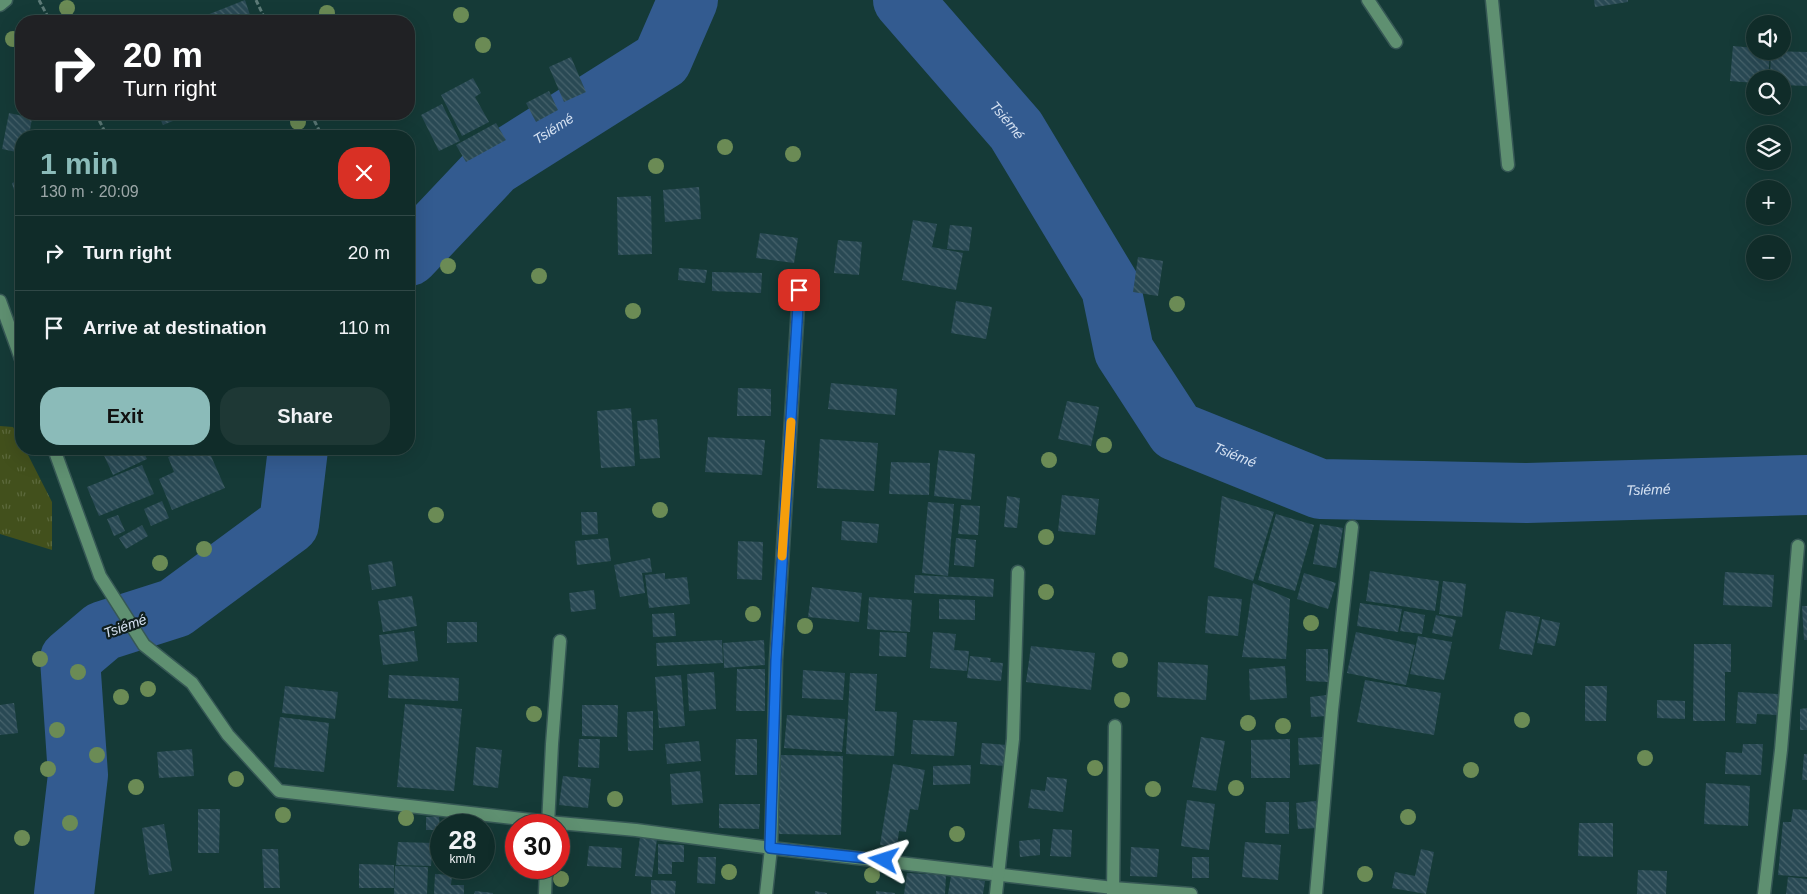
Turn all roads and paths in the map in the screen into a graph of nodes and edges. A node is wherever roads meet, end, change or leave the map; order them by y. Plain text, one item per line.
1 (6, 0) edge
2 (39, 0) edge
3 (256, 0) edge
4 (1368, 0) edge
5 (1492, 0) edge
6 (0, 5) edge
7 (47, 15) edge
8 (263, 15) edge
9 (1396, 42) dead end
10 (1508, 165) dead end
11 (799, 290) dead end
12 (0, 301) edge
13 (15, 342) edge
14 (56, 455) edge
15 (1352, 527) dead end
16 (1798, 546) dead end
17 (1018, 572) dead end
18 (560, 640) dead end
19 (1115, 726) dead end
20 (548, 814) edge
21 (505, 818) edge
22 (570, 826) edge
23 (770, 848) junction
24 (997, 873) junction
25 (546, 879) edge
26 (1113, 891) edge
27 (545, 894) edge
28 (766, 894) edge
29 (996, 894) edge
30 (1191, 894) edge
31 (1316, 894) edge
32 (1764, 894) edge

1 - 6 street
2 - 7 path
3 - 8 path
4 - 9 street
5 - 10 street
11 - 23 street
12 - 13 street
14 - 21 street
15 - 31 street
16 - 32 street
17 - 24 street
18 - 20 street
19 - 26 street
22 - 23 street
23 - 24 street
23 - 28 street
24 - 26 street
24 - 29 street
25 - 27 street
26 - 30 street

